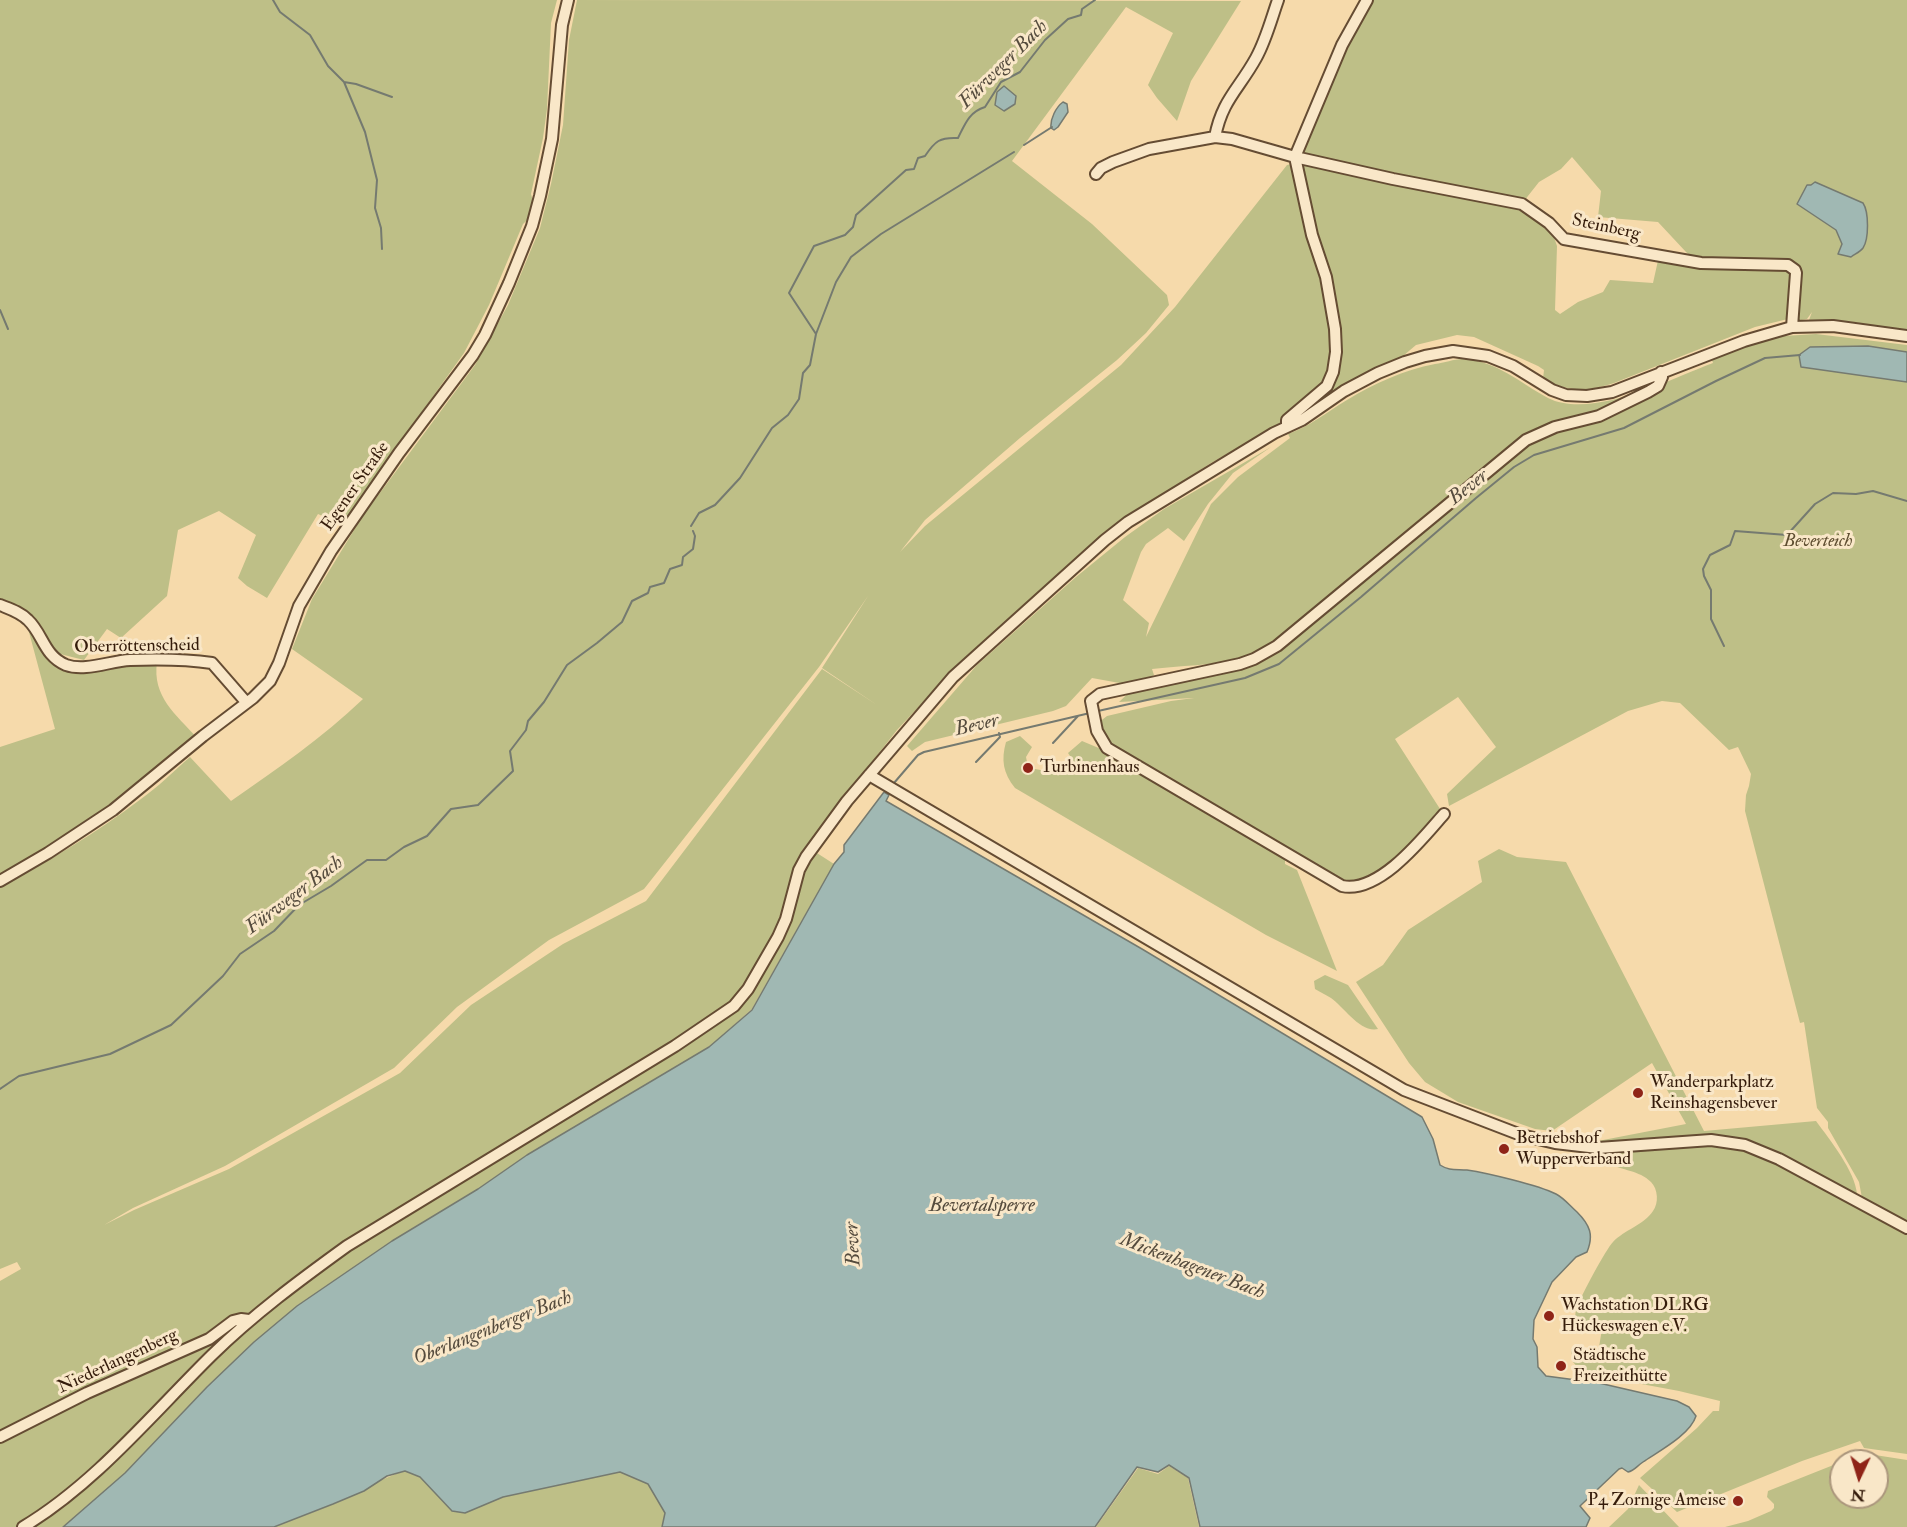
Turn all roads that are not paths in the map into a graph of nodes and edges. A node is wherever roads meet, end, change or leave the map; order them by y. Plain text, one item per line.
1 (568, 0) edge
2 (1278, 0) edge
3 (1367, 0) edge
4 (1215, 137) junction
5 (1294, 157) junction
6 (1096, 174) dead end
7 (1792, 327) junction
8 (1907, 336) edge
9 (1661, 372) junction
10 (1287, 426) junction
11 (0, 605) edge
12 (246, 702) junction
13 (869, 775) junction
14 (1444, 814) dead end
15 (0, 881) edge
16 (1907, 1228) edge
17 (249, 1320) junction
18 (0, 1437) edge
19 (23, 1527) edge

1 - 12 street, Egener Straße
2 - 4 street
3 - 5 street
4 - 5 street, Steinberg
4 - 6 street
5 - 7 street, Steinberg
5 - 10 street
7 - 8 street
7 - 9 street
9 - 10 street
9 - 14 street
10 - 13 street
11 - 12 street, Oberröttenscheid
12 - 15 street, Egener Straße
13 - 16 street
13 - 17 street
17 - 18 street, Niederlangenberg
17 - 19 street

